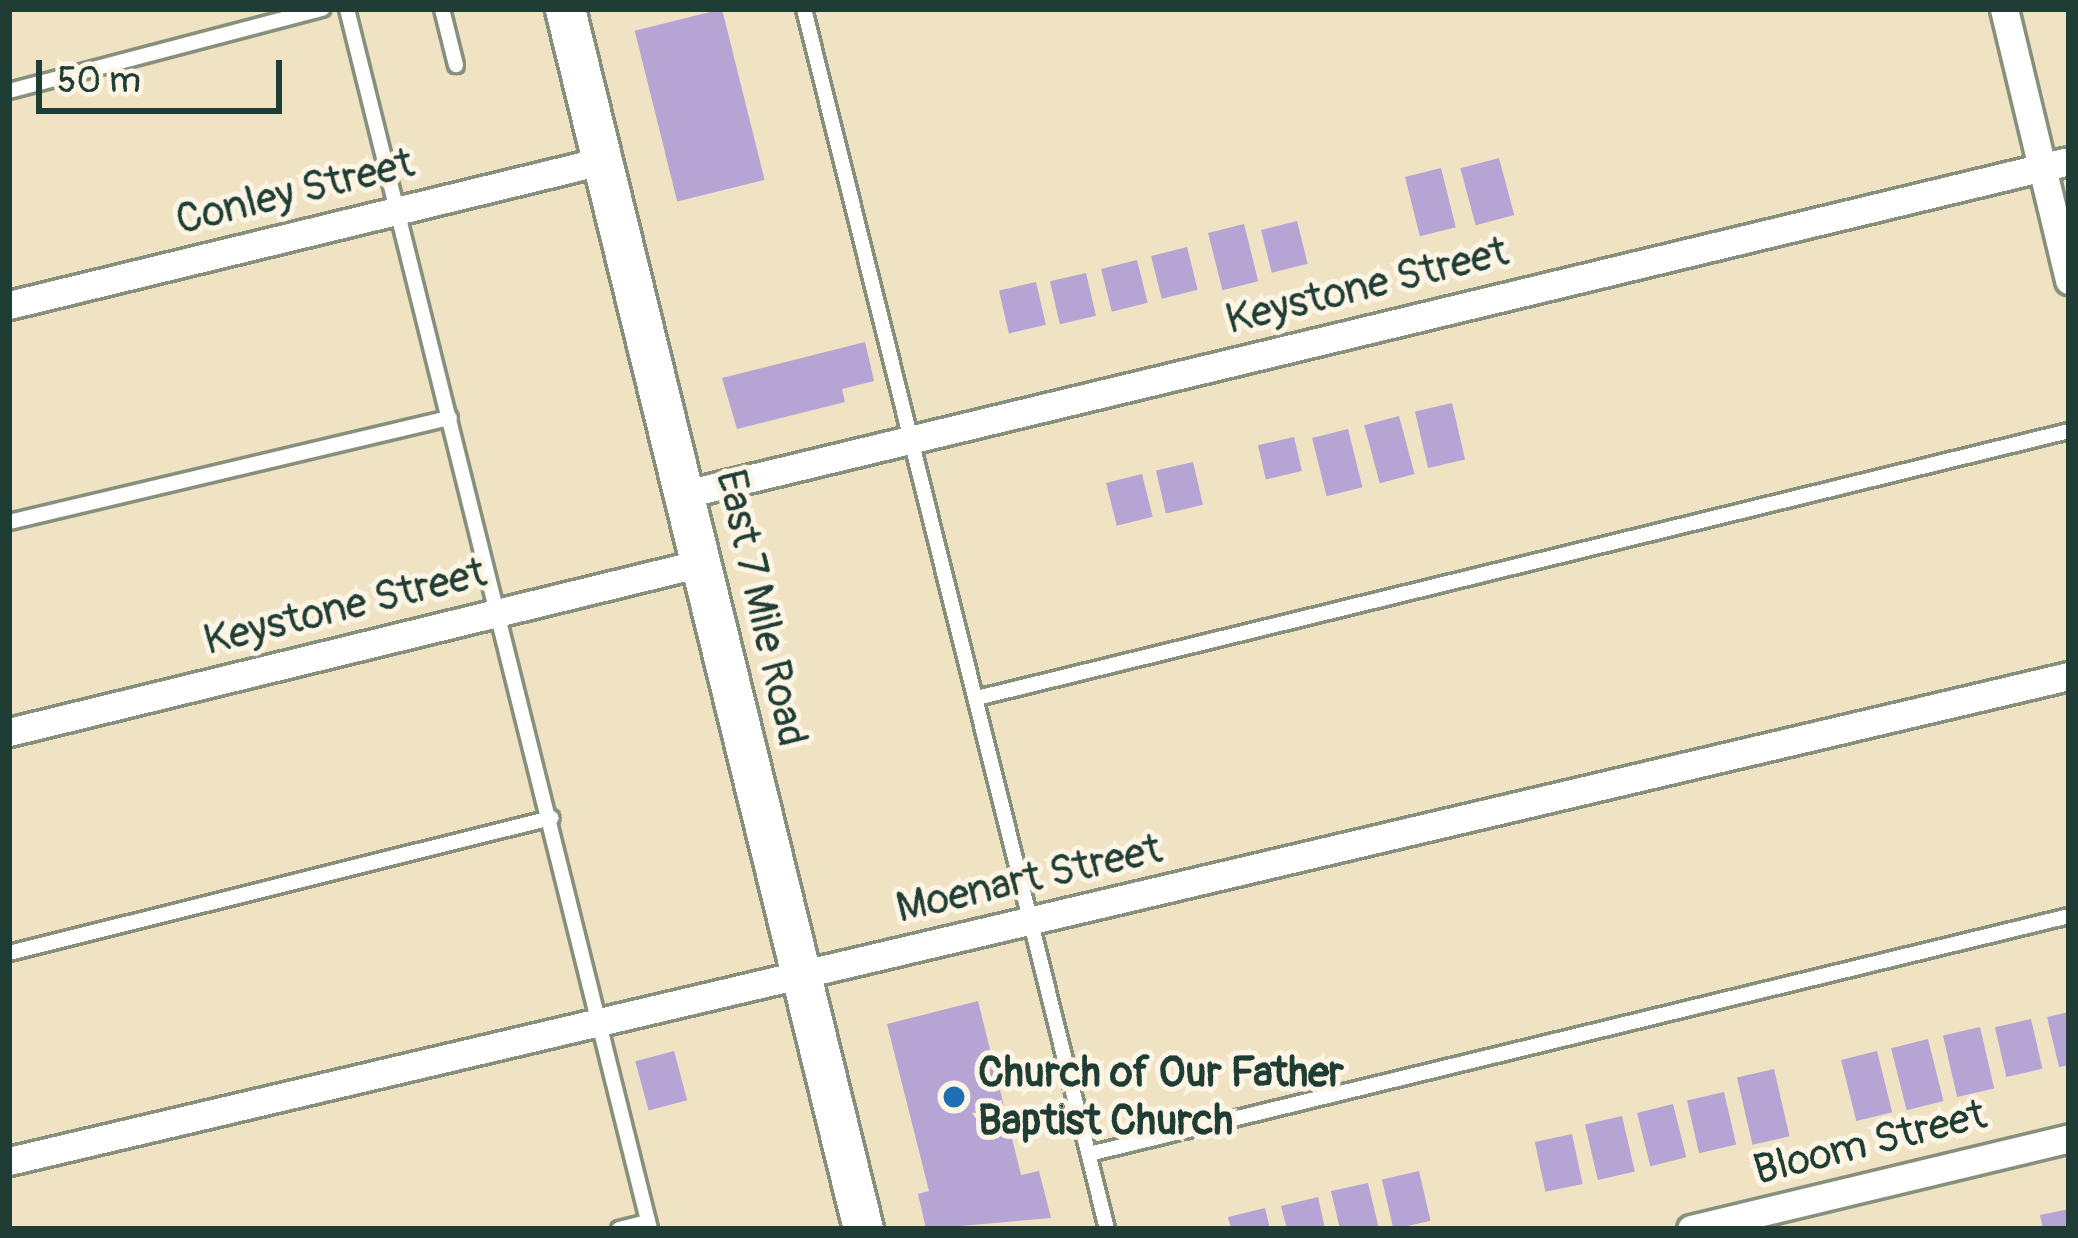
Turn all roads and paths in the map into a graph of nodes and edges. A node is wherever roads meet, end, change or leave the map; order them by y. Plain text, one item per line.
1 (322, 9) edge
2 (347, 9) edge
3 (442, 9) edge
4 (565, 9) edge
5 (803, 9) edge
6 (2004, 9) edge
7 (456, 65) dead end
8 (9, 91) edge
9 (602, 160) junction
10 (2056, 164) edge
11 (395, 211) junction
12 (2069, 280) edge
13 (9, 305) edge
14 (450, 418) junction
15 (2069, 431) edge
16 (909, 440) junction
17 (685, 494) junction
18 (9, 522) edge
19 (702, 563) junction
20 (501, 612) junction
21 (2069, 676) edge
22 (977, 698) junction
23 (9, 732) edge
24 (551, 818) junction
25 (2069, 916) edge
26 (1035, 921) junction
27 (9, 953) edge
28 (800, 977) junction
29 (599, 1020) junction
30 (2069, 1138) edge
31 (1089, 1154) junction
32 (9, 1161) edge
33 (649, 1226) edge
34 (619, 1229) edge
35 (863, 1229) edge
36 (1107, 1229) edge
37 (1691, 1229) edge

1 - 8 lane
2 - 11 lane
3 - 7 lane
4 - 9 street, East 7 Mile Road
5 - 16 lane
6 - 10 street
9 - 11 street, Conley Street
9 - 17 street, East 7 Mile Road
10 - 12 street
10 - 16 street, Keystone Street
11 - 13 street, Conley Street
11 - 14 lane
14 - 18 lane
14 - 20 lane
15 - 22 lane
16 - 17 street, Keystone Street
16 - 22 lane
17 - 19 street, East 7 Mile Road
19 - 20 street, Keystone Street
19 - 28 street, East 7 Mile Road
20 - 23 street, Keystone Street
20 - 24 lane
21 - 26 street, Moenart Street
22 - 26 lane
24 - 27 lane
24 - 29 lane
25 - 31 lane
26 - 28 street, Moenart Street
26 - 31 lane
28 - 29 street, Moenart Street
28 - 35 street, East 7 Mile Road
29 - 32 street, Moenart Street
29 - 33 lane
30 - 37 street, Bloom Street
31 - 36 lane
33 - 34 lane

